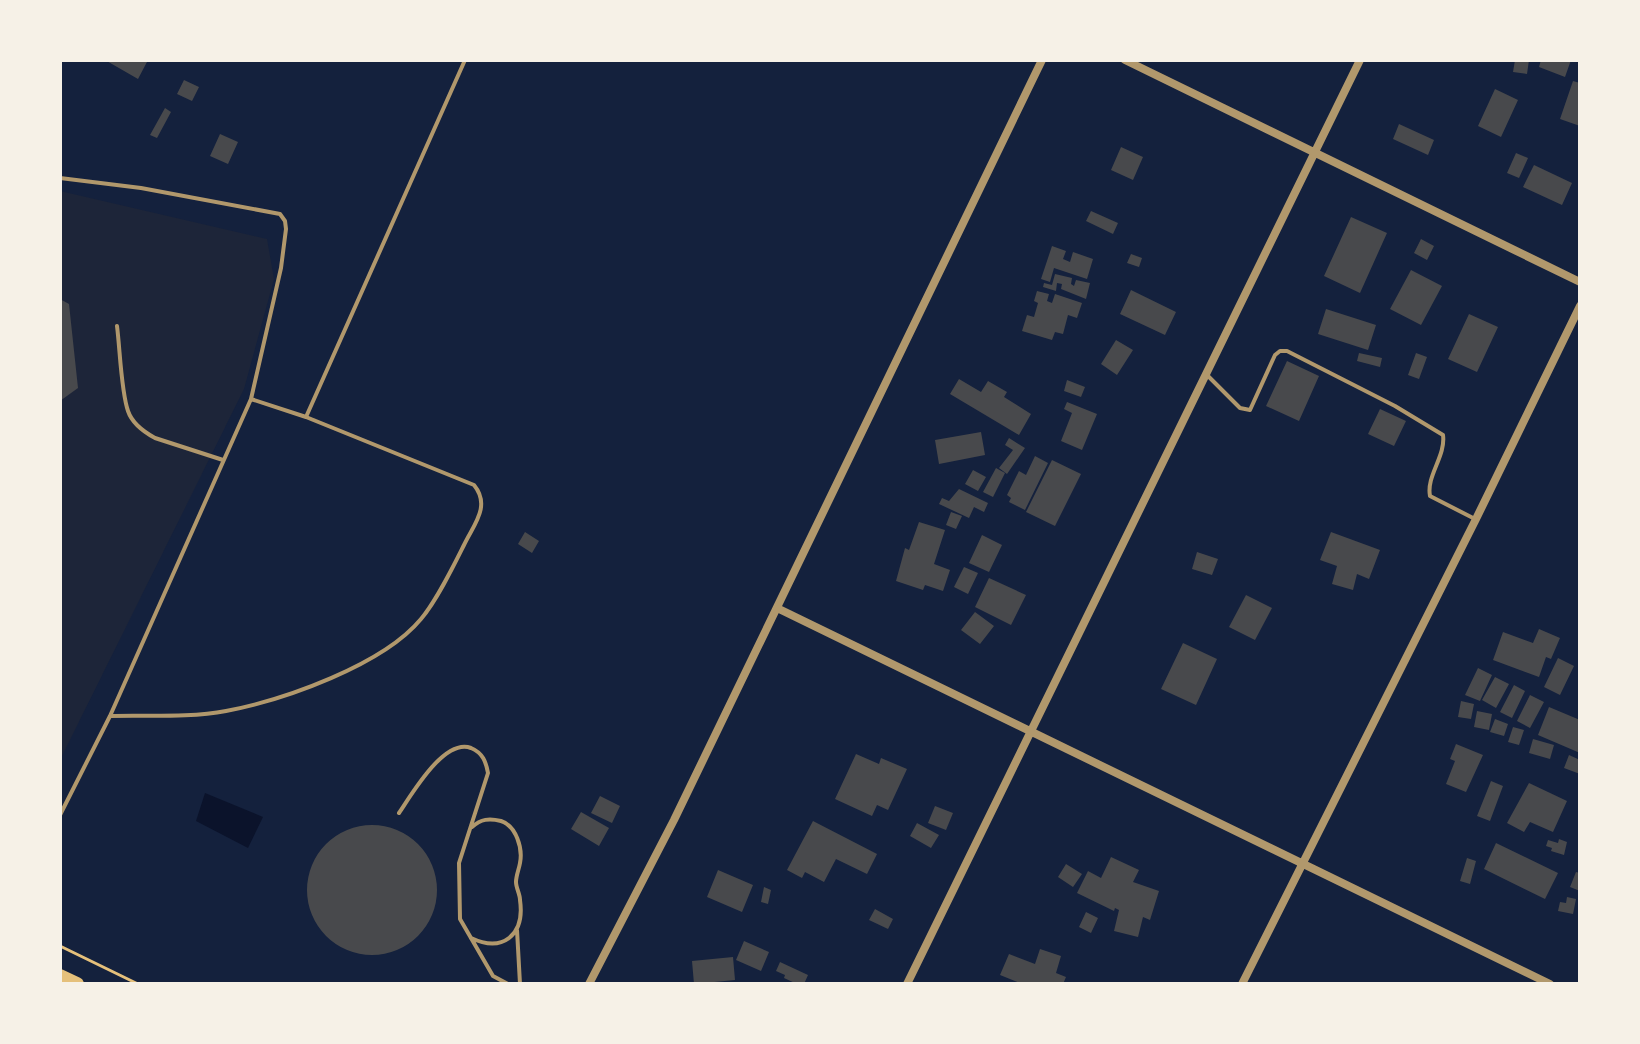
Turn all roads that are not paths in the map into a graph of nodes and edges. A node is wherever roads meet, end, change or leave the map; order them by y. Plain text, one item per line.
1 (465, 60) edge
2 (1042, 60) edge
3 (1125, 60) edge
4 (1360, 60) edge
5 (1315, 155) junction
6 (60, 178) edge
7 (1580, 282) edge
8 (1580, 306) edge
9 (117, 326) dead end
10 (1206, 374) junction
11 (251, 399) junction
12 (306, 417) junction
13 (223, 460) junction
14 (1476, 519) junction
15 (777, 608) junction
16 (110, 716) junction
17 (1030, 731) junction
18 (399, 813) dead end
19 (60, 815) edge
20 (470, 829) junction
21 (1301, 864) junction
22 (517, 928) junction
23 (470, 937) junction
24 (60, 976) edge
25 (77, 984) edge
26 (508, 984) edge
27 (520, 984) edge
28 (589, 984) edge
29 (907, 984) edge
30 (1242, 984) edge
31 (1550, 984) edge

1 - 12 lane
2 - 15 street
3 - 5 street
4 - 5 street
5 - 7 street
5 - 10 street
6 - 11 lane
8 - 14 street
9 - 13 lane
10 - 14 lane
10 - 17 street
11 - 12 lane
11 - 13 lane
12 - 16 lane
13 - 16 lane
14 - 21 street
15 - 17 street
15 - 28 street
16 - 19 lane
17 - 21 street
17 - 29 street
18 - 20 lane
20 - 22 lane
20 - 23 lane
21 - 30 street
21 - 31 street
22 - 23 lane
22 - 27 lane
23 - 26 lane
24 - 25 highway

